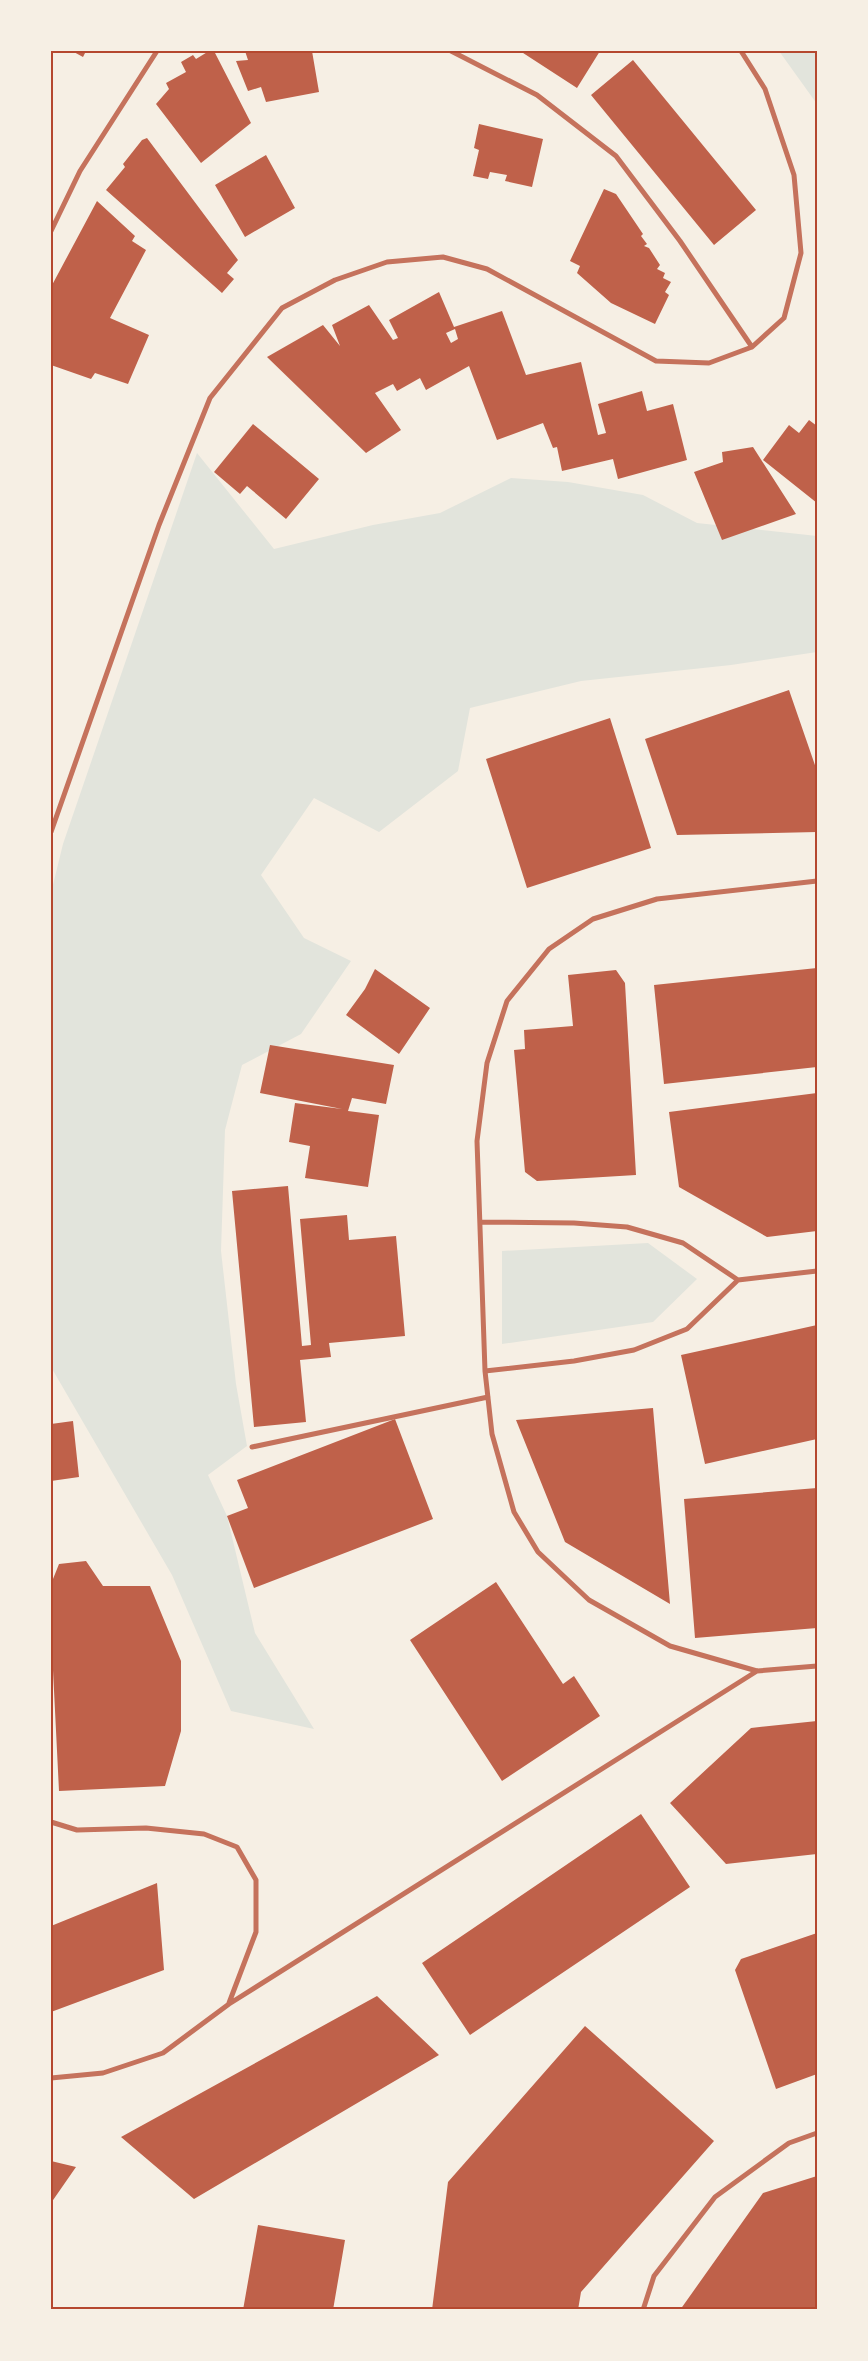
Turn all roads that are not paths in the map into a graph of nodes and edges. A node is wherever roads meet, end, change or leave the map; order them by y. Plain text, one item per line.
1 (157, 51) edge
2 (451, 51) edge
3 (741, 51) edge
4 (51, 231) edge
5 (752, 347) junction
6 (51, 832) edge
7 (817, 882) edge
8 (480, 1222) junction
9 (817, 1271) edge
10 (738, 1280) junction
11 (485, 1371) junction
12 (488, 1398) junction
13 (252, 1447) dead end
14 (817, 1666) edge
15 (757, 1671) junction
16 (51, 1822) edge
17 (229, 2004) junction
18 (51, 2078) edge
19 (817, 2133) edge
20 (643, 2310) edge

1 - 4 street
2 - 5 street
3 - 5 street
5 - 6 street
7 - 8 street
8 - 10 street
8 - 11 street
9 - 10 street
10 - 11 street
11 - 12 street
12 - 13 street
12 - 15 street
14 - 15 street
15 - 17 street
16 - 17 street
17 - 18 street
19 - 20 street

